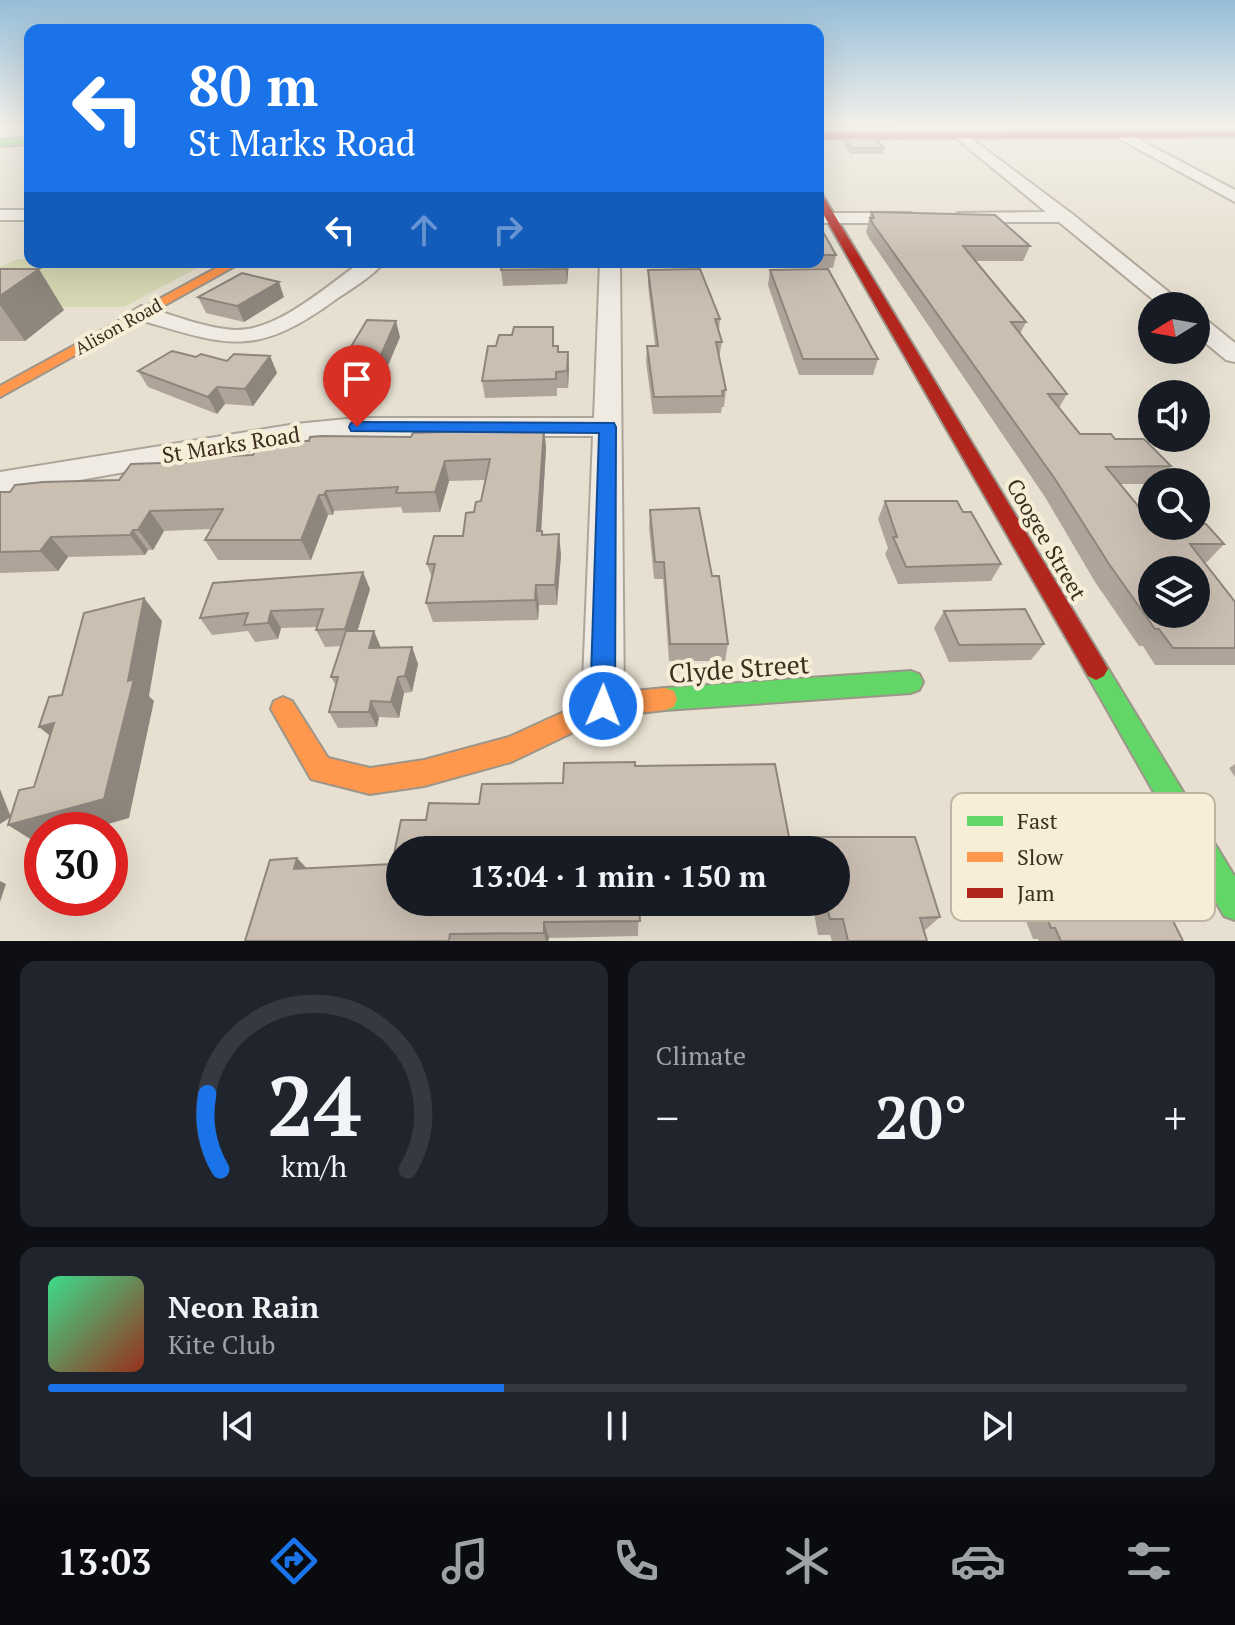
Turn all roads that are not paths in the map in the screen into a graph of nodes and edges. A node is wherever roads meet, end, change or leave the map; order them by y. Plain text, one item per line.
1 (1004, 169) edge
2 (1184, 169) edge
3 (1235, 197) edge
4 (0, 215) edge
5 (24, 215) edge
6 (1065, 217) junction
7 (824, 218) edge
8 (225, 268) edge
9 (365, 268) edge
10 (610, 268) edge
11 (1158, 292) edge
12 (141, 313) junction
13 (1214, 332) edge
14 (1235, 355) edge
15 (0, 392) edge
16 (608, 427) junction
17 (0, 483) edge
18 (911, 682) dead end
19 (603, 706) junction
20 (283, 709) dead end
21 (1168, 793) edge
22 (1215, 872) edge
23 (1235, 905) edge

1 - 6 street
2 - 3 street
4 - 5 street
6 - 7 street
6 - 11 street
7 - 21 street, Coogee Street
8 - 12 street, Alison Road
9 - 12 street
10 - 16 street
12 - 15 street, Alison Road
13 - 14 street
16 - 17 street, St Marks Road
16 - 19 street
18 - 19 street, Clyde Street
19 - 20 street, Clyde Street
22 - 23 street, Coogee Street

